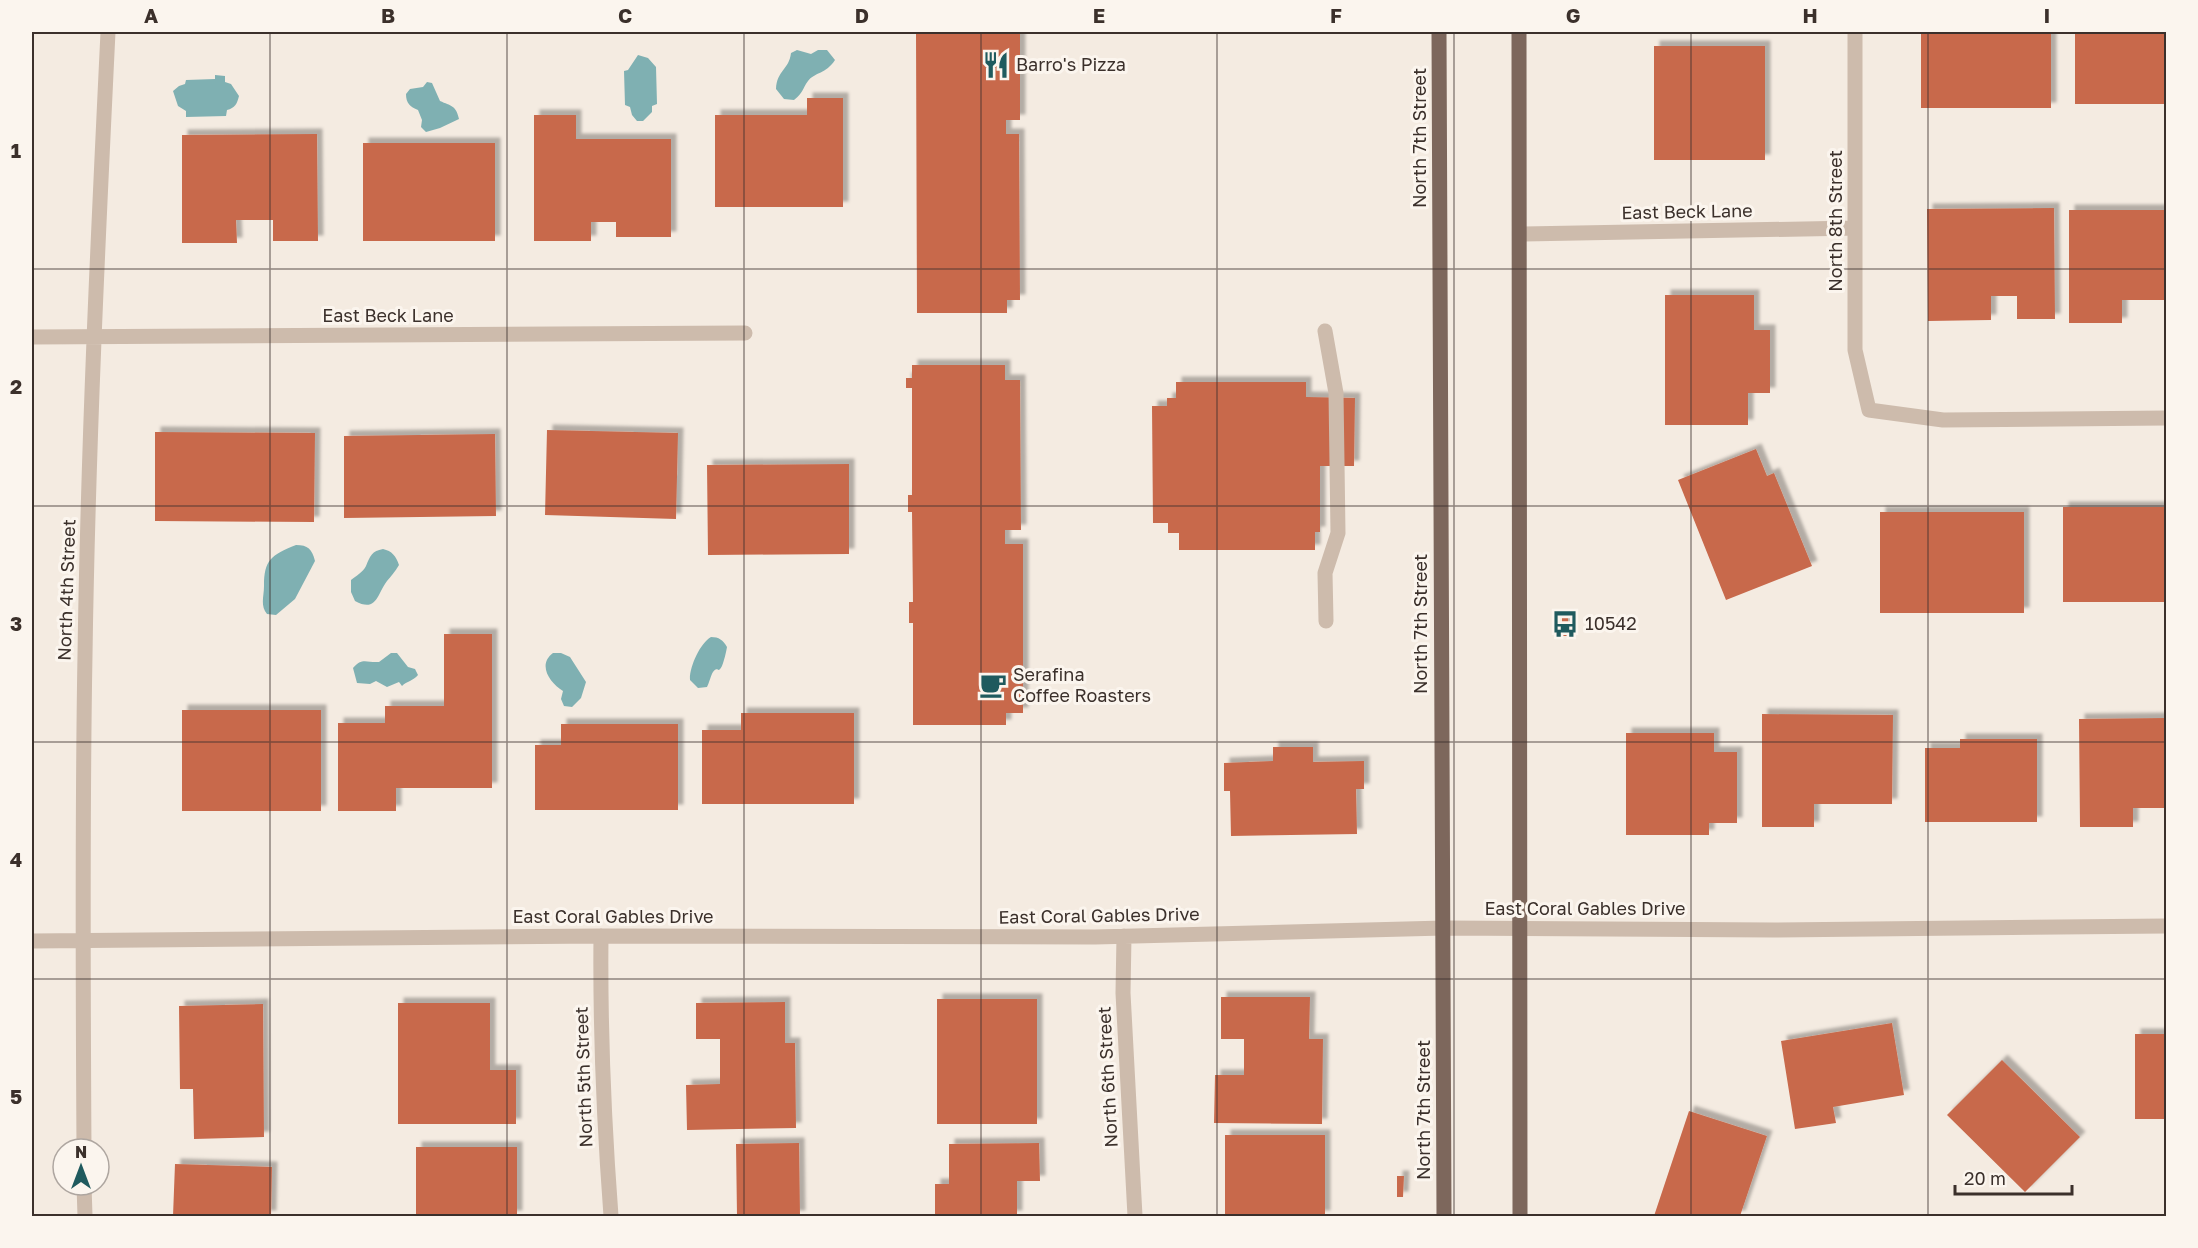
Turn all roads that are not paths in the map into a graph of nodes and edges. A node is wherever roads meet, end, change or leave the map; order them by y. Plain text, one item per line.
1 (108, 32) edge
2 (1439, 32) edge
3 (1519, 32) edge
4 (1855, 32) edge
5 (1855, 228) junction
6 (1520, 234) junction
7 (1325, 331) dead end
8 (745, 333) dead end
9 (32, 338) edge
10 (94, 338) junction
11 (2166, 418) edge
12 (1326, 621) dead end
13 (2166, 926) edge
14 (1444, 928) junction
15 (1520, 928) junction
16 (601, 936) junction
17 (1124, 936) junction
18 (32, 941) edge
19 (82, 941) junction
20 (84, 1137) edge
21 (84, 1197) edge
22 (85, 1216) edge
23 (611, 1216) edge
24 (1135, 1216) edge
25 (1444, 1216) edge
26 (1520, 1216) edge

1 - 10 street, North 4th Street
2 - 14 main road, North 7th Street
3 - 6 main road
4 - 5 street, North 8th Street
5 - 6 street, East Beck Lane
5 - 11 street, North 8th Street
6 - 15 main road
7 - 12 street
8 - 10 street, East Beck Lane
9 - 10 street, East Beck Lane
10 - 19 street, North 4th Street
13 - 15 street, East Coral Gables Drive
14 - 15 street, East Coral Gables Drive
14 - 17 street, East Coral Gables Drive
14 - 25 main road, North 7th Street
15 - 26 main road
16 - 17 street, East Coral Gables Drive
16 - 19 street, East Coral Gables Drive
16 - 23 street, North 5th Street
17 - 24 street, North 6th Street
18 - 19 street, East Coral Gables Drive
19 - 20 street, North 4th Street
21 - 22 street

